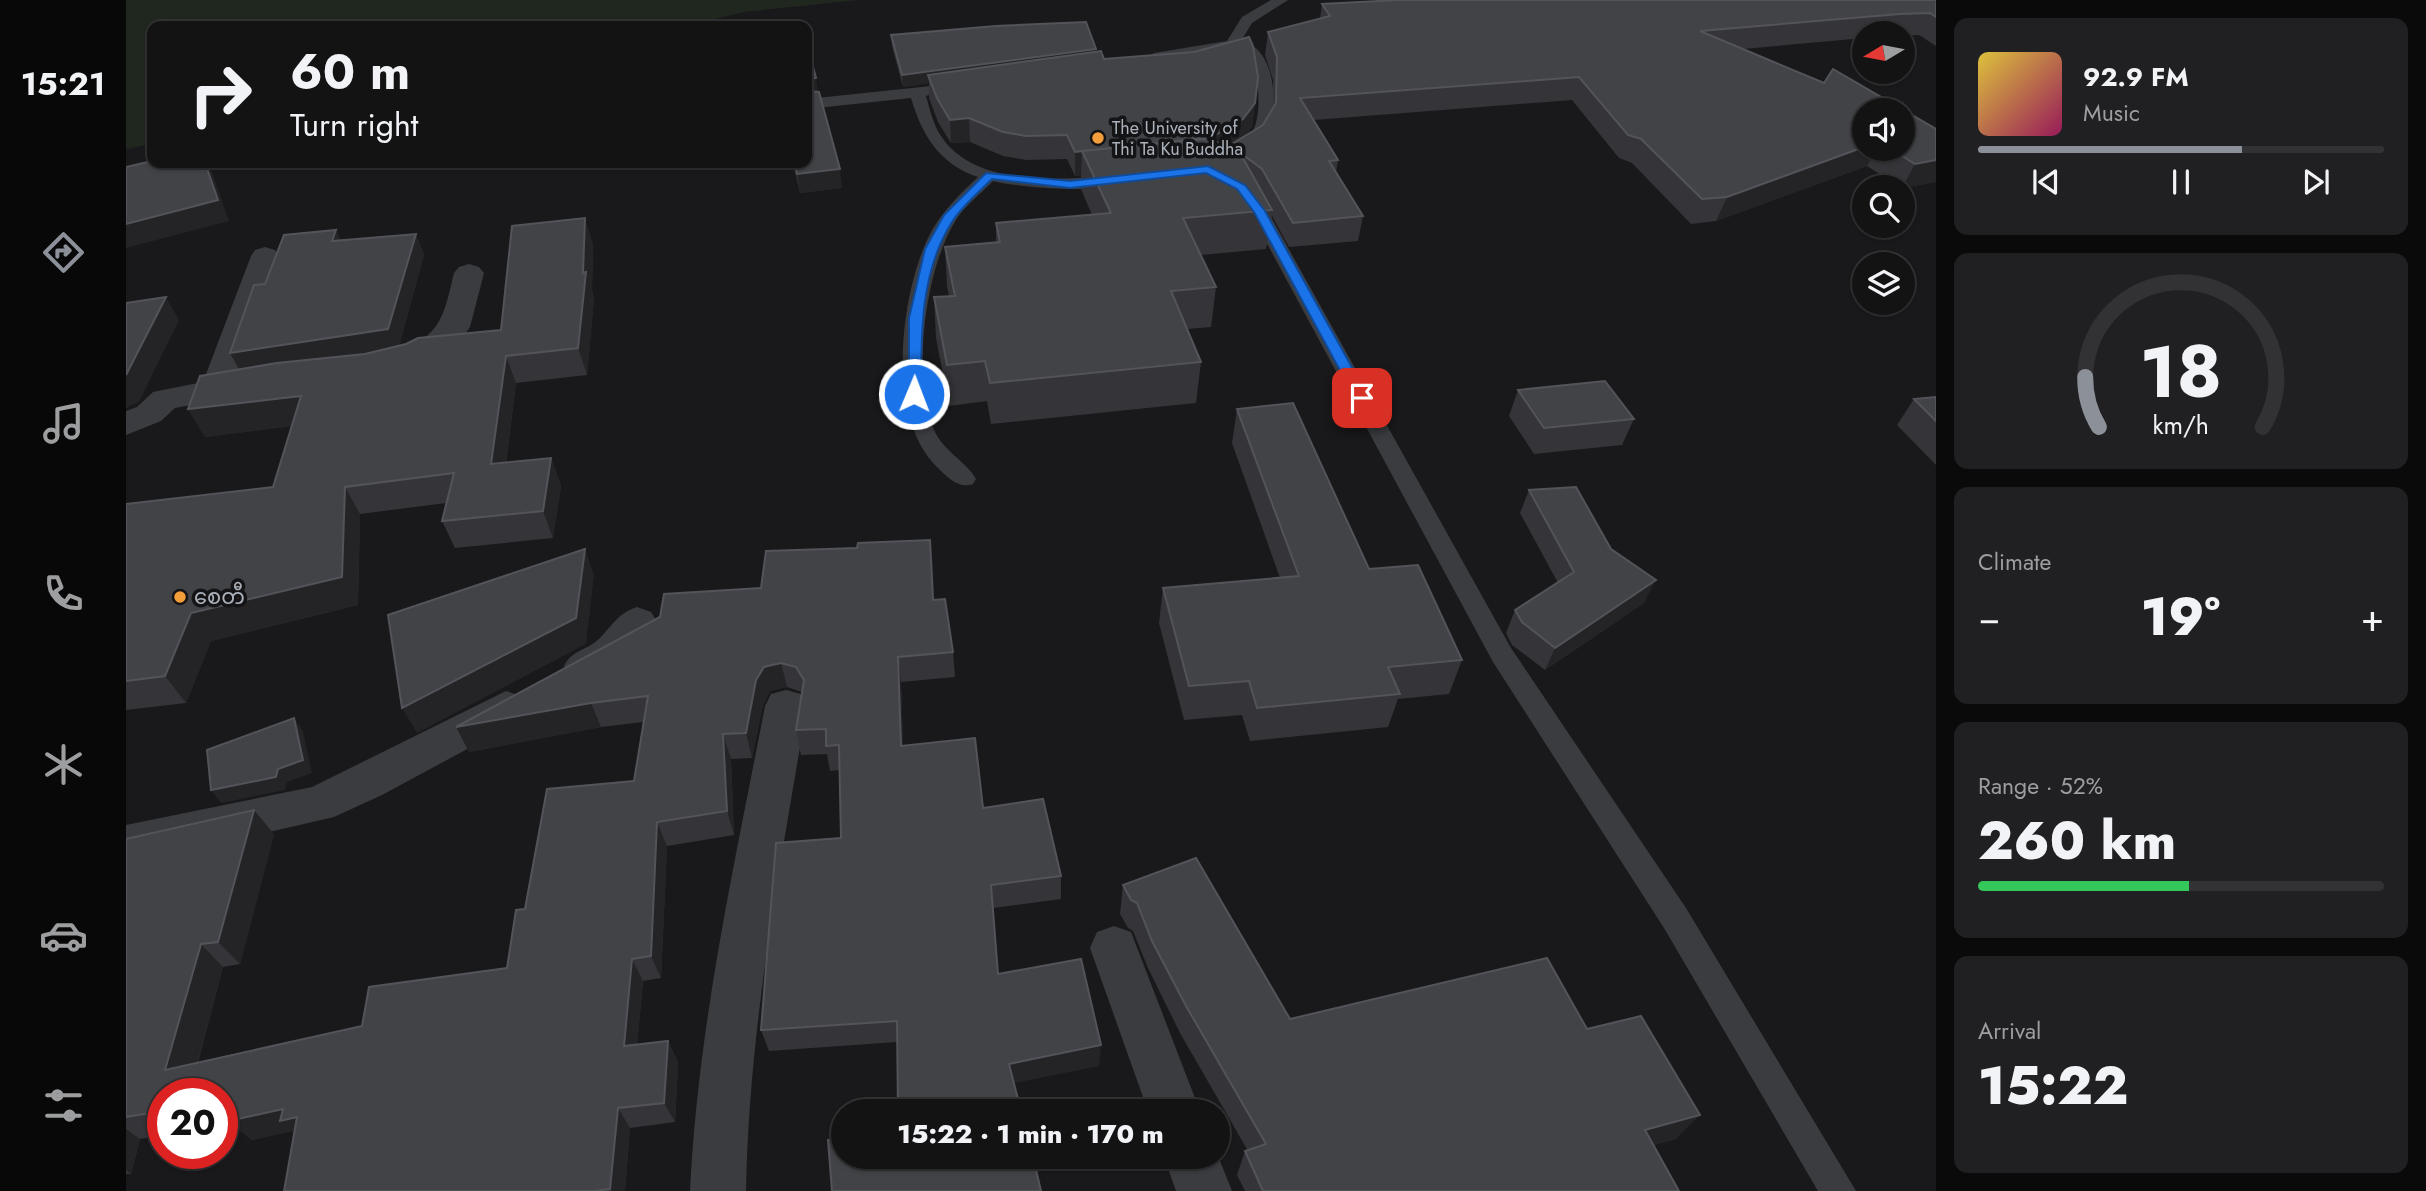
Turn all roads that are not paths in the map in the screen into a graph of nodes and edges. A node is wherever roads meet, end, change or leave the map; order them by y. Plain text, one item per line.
1 (1281, 0) edge
2 (1231, 46) junction
3 (1134, 60) edge
4 (944, 89) edge
5 (918, 93) junction
6 (812, 104) edge
7 (1229, 159) edge
8 (990, 175) junction
9 (1139, 177) edge
10 (1241, 187) edge
11 (265, 256) dead end
12 (469, 273) dead end
13 (377, 369) edge
14 (278, 380) edge
15 (217, 390) junction
16 (126, 424) edge
17 (965, 479) dead end
18 (637, 622) dead end
19 (786, 706) dead end
20 (126, 845) edge
21 (1114, 948) dead end
22 (1170, 1099) edge
23 (1196, 1169) edge
24 (718, 1191) edge
25 (1204, 1191) edge
26 (1838, 1191) edge

1 - 2 lane
2 - 3 lane
2 - 7 lane
4 - 5 lane
5 - 6 lane
5 - 8 lane
8 - 9 lane
8 - 17 lane
10 - 26 lane
11 - 15 street
12 - 13 street
14 - 15 street
15 - 16 street
18 - 20 street
19 - 24 street
21 - 22 street
23 - 25 street

